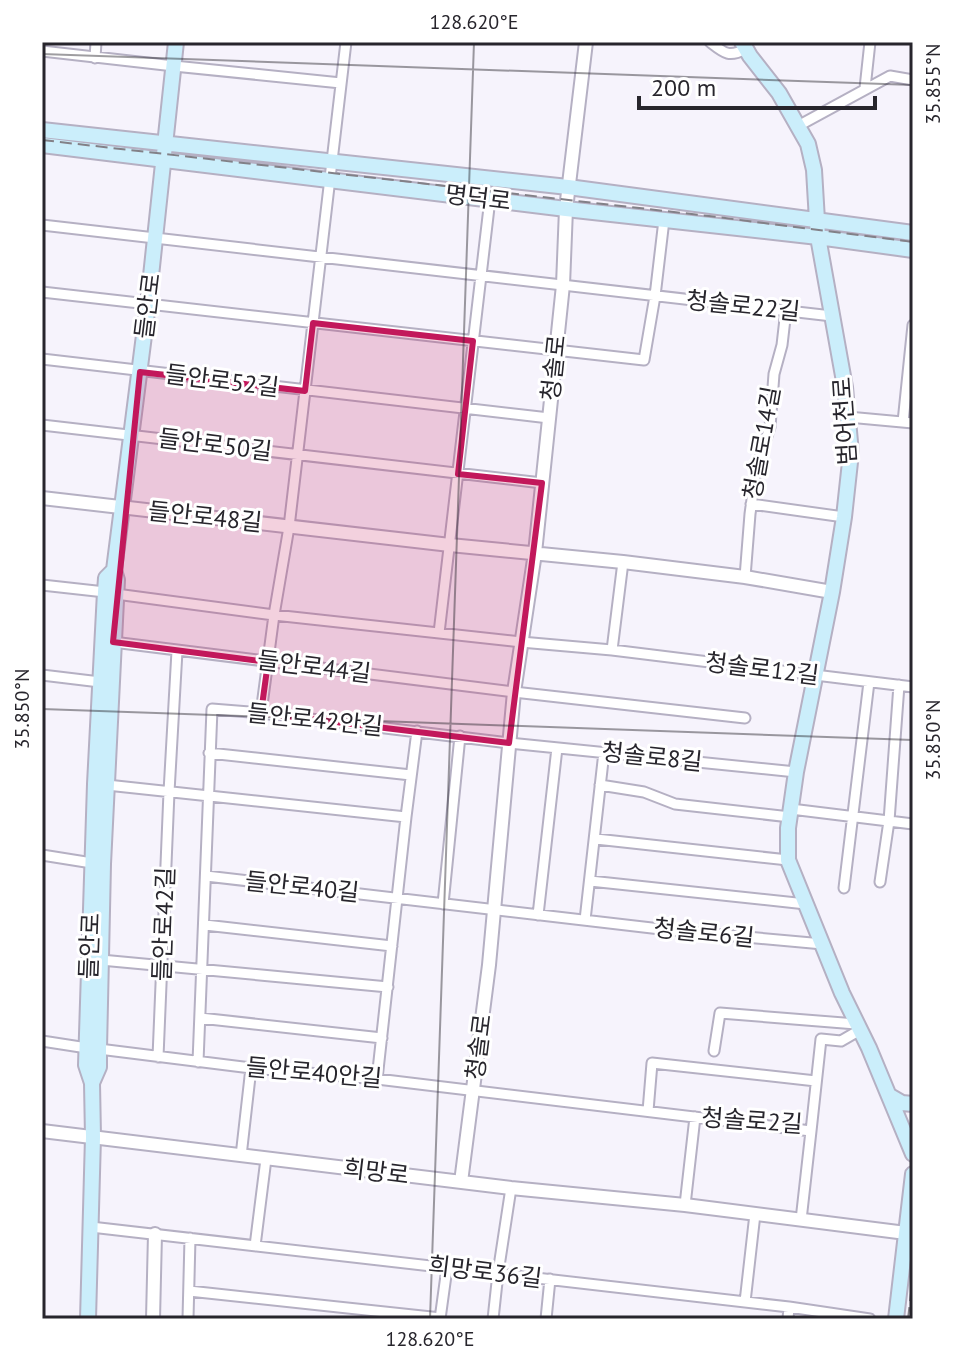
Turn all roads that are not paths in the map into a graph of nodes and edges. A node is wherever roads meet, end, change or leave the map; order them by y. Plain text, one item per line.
1 (96, 42) edge
2 (176, 42) edge
3 (346, 42) edge
4 (586, 42) edge
5 (710, 42) edge
6 (870, 42) edge
7 (744, 46) edge
8 (42, 51) edge
9 (95, 58) junction
10 (174, 66) junction
11 (913, 80) edge
12 (341, 83) junction
13 (865, 88) junction
14 (798, 126) junction
15 (42, 130) edge
16 (165, 143) junction
17 (42, 145) edge
18 (163, 161) junction
19 (332, 162) junction
20 (330, 180) junction
21 (568, 187) junction
22 (490, 199) junction
23 (566, 209) junction
24 (816, 219) junction
25 (664, 220) junction
26 (42, 225) edge
27 (913, 233) edge
28 (818, 237) junction
29 (155, 239) junction
30 (913, 250) edge
31 (320, 258) junction
32 (481, 276) junction
33 (563, 285) junction
34 (42, 292) edge
35 (655, 296) junction
36 (148, 304) junction
37 (786, 310) junction
38 (832, 316) junction
39 (313, 323) junction
40 (913, 325) edge
41 (473, 341) junction
42 (556, 351) junction
43 (42, 359) edge
44 (911, 361) edge
45 (140, 372) junction
46 (305, 391) junction
47 (465, 409) junction
48 (848, 417) junction
49 (549, 418) junction
50 (908, 423) edge
51 (42, 425) edge
52 (132, 435) junction
53 (297, 455) junction
54 (458, 474) junction
55 (542, 483) junction
56 (42, 498) edge
57 (751, 504) junction
58 (121, 508) junction
59 (844, 517) junction
60 (289, 527) junction
61 (450, 545) junction
62 (535, 553) junction
63 (623, 562) junction
64 (745, 577) junction
65 (42, 585) edge
66 (832, 592) junction
67 (111, 593) junction
68 (274, 615) junction
69 (439, 633) junction
70 (113, 642) junction
71 (521, 642) junction
72 (612, 650) junction
73 (177, 651) junction
74 (268, 662) junction
75 (42, 675) edge
76 (816, 676) junction
77 (100, 682) junction
78 (869, 682) junction
79 (899, 685) junction
80 (913, 687) edge
81 (514, 692) junction
82 (261, 713) junction
83 (745, 718) dead end
84 (417, 731) junction
85 (460, 736) junction
86 (509, 743) junction
87 (557, 748) junction
88 (604, 752) junction
89 (209, 753) junction
90 (796, 772) junction
91 (411, 775) junction
92 (107, 785) junction
93 (600, 785) junction
94 (169, 792) junction
95 (207, 796) junction
96 (790, 813) junction
97 (406, 817) junction
98 (853, 817) junction
99 (889, 821) junction
100 (913, 824) edge
101 (596, 839) junction
102 (42, 855) edge
103 (788, 860) junction
104 (92, 863) junction
105 (206, 876) junction
106 (590, 881) junction
107 (880, 882) dead end
108 (844, 888) dead end
109 (397, 897) junction
110 (443, 904) junction
111 (806, 904) junction
112 (494, 911) junction
113 (538, 915) junction
114 (585, 920) junction
115 (205, 925) junction
116 (823, 944) junction
117 (392, 946) junction
118 (101, 960) junction
119 (162, 967) junction
120 (202, 971) junction
121 (388, 987) junction
122 (200, 1018) junction
123 (858, 1027) junction
124 (382, 1038) junction
125 (42, 1041) edge
126 (93, 1048) junction
127 (714, 1051) dead end
128 (158, 1057) junction
129 (198, 1062) junction
130 (251, 1068) junction
131 (377, 1079) junction
132 (816, 1081) junction
133 (473, 1090) junction
134 (890, 1096) junction
135 (913, 1104) edge
136 (648, 1111) junction
137 (695, 1117) junction
138 (42, 1131) edge
139 (811, 1131) junction
140 (93, 1137) junction
141 (913, 1154) edge
142 (241, 1156) junction
143 (266, 1159) junction
144 (913, 1174) edge
145 (461, 1182) junction
146 (511, 1188) junction
147 (685, 1205) junction
148 (755, 1214) junction
149 (801, 1220) junction
150 (91, 1227) junction
151 (155, 1234) junction
152 (911, 1236) edge
153 (190, 1238) junction
154 (255, 1246) junction
155 (913, 1265) edge
156 (447, 1268) junction
157 (498, 1273) junction
158 (550, 1279) junction
159 (189, 1291) junction
160 (899, 1294) junction
161 (745, 1302) junction
162 (789, 1307) junction
163 (440, 1318) edge
164 (88, 1319) edge
165 (153, 1319) edge
166 (188, 1319) edge
167 (493, 1319) edge
168 (546, 1319) edge
169 (788, 1319) edge
170 (870, 1319) edge
171 (896, 1319) edge

1 - 9 street
2 - 10 main road, 들안로
3 - 12 street, 들안로52길
4 - 21 street, 청솔로
5 - 7 street
6 - 13 street
7 - 14 main road, 범어천로
8 - 9 street
9 - 10 street
10 - 12 street
10 - 16 main road, 들안로
11 - 13 street
12 - 19 street, 들안로52길
13 - 14 street
14 - 24 main road, 범어천로
15 - 16 main road, 명덕로
16 - 18 main road, 들안로
16 - 19 main road, 명덕로
17 - 18 main road, 명덕로
18 - 20 main road, 명덕로
18 - 29 main road, 들안로
19 - 20 street, 들안로52길
19 - 21 main road, 명덕로
20 - 22 main road, 명덕로
20 - 31 street, 들안로52길
21 - 23 street, 청솔로
21 - 24 main road, 명덕로
22 - 23 main road, 명덕로
22 - 32 street
23 - 25 main road, 명덕로
23 - 33 street, 청솔로
24 - 27 main road, 명덕로
24 - 28 main road, 범어천로
25 - 28 main road, 명덕로
25 - 35 street, 청솔로22길
26 - 29 street, 청솔로22길
28 - 30 main road, 명덕로
28 - 38 main road, 범어천로
29 - 31 street, 청솔로22길
29 - 36 main road, 들안로
31 - 32 street, 청솔로22길
31 - 39 street, 들안로52길
32 - 33 street, 청솔로22길
32 - 41 street
33 - 35 street, 청솔로22길
33 - 42 street, 청솔로
34 - 36 street
35 - 37 street, 청솔로22길
35 - 42 street
36 - 39 street
36 - 45 main road, 들안로
37 - 38 street, 청솔로22길
37 - 57 street, 청솔로14길
38 - 48 main road, 범어천로
39 - 41 street
39 - 46 street, 들안로52길
40 - 44 street
41 - 42 street
41 - 47 street
42 - 49 street, 청솔로
43 - 45 street, 들안로52길
44 - 50 street
45 - 46 street, 들안로52길
45 - 52 main road, 들안로
46 - 47 street, 들안로52길
46 - 53 street, 들안로50길
47 - 49 street, 들안로52길
47 - 54 street
48 - 50 street
48 - 59 main road, 범어천로
49 - 55 street, 청솔로
51 - 52 street, 들안로50길
52 - 53 street, 들안로50길
52 - 58 main road, 들안로
53 - 54 street, 들안로50길
53 - 60 street, 들안로48길
54 - 55 street, 들안로50길
54 - 61 street
55 - 62 street, 청솔로
56 - 58 street, 들안로48길
57 - 59 street
57 - 64 street, 청솔로14길
58 - 60 street, 들안로48길
58 - 67 main road, 들안로
59 - 66 main road, 범어천로
60 - 61 street, 들안로48길
60 - 68 street
61 - 62 street, 들안로48길
61 - 69 street
62 - 63 street
62 - 71 street, 청솔로
63 - 64 street
63 - 72 street
64 - 66 street
65 - 67 street, 청솔로12길
66 - 76 main road, 범어천로
67 - 68 street, 청솔로12길
67 - 70 main road, 들안로
67 - 77 main road, 들안로
68 - 69 street, 청솔로12길
68 - 74 street
69 - 71 street, 청솔로12길
70 - 73 street, 들안로44길
70 - 92 main road, 들안로
71 - 72 street, 청솔로12길
71 - 81 street, 청솔로
72 - 76 street, 청솔로12길
73 - 74 street, 들안로44길
73 - 94 street, 들안로42길
74 - 81 street, 들안로44길
74 - 82 street
75 - 77 street
76 - 78 street, 청솔로12길
76 - 90 main road, 범어천로
77 - 104 main road, 들안로
78 - 79 street, 청솔로12길
78 - 98 street
79 - 80 street, 청솔로12길
79 - 99 street
81 - 83 street
81 - 86 street, 청솔로
82 - 84 street, 들안로42안길
82 - 89 street, 들안로42안길
84 - 85 street, 들안로42안길
84 - 91 street
85 - 86 street, 들안로42안길
85 - 110 street
86 - 87 street, 청솔로8길
86 - 112 street, 청솔로
87 - 88 street, 청솔로8길
87 - 113 street
88 - 90 street, 청솔로8길
88 - 93 street
89 - 91 street, 들안로42안길
89 - 95 street, 들안로42안길
90 - 96 main road, 범어천로
91 - 97 street
92 - 94 street
92 - 118 main road, 들안로
93 - 96 street
93 - 101 street
94 - 95 street
94 - 119 street, 들안로42길
95 - 97 street
95 - 105 street
96 - 98 street
96 - 103 main road, 범어천로
97 - 109 street
98 - 99 street
98 - 108 street
99 - 100 street
99 - 107 street
101 - 103 street
101 - 106 street
102 - 104 street
103 - 111 main road, 범어천로
104 - 126 main road, 들안로
105 - 109 street, 들안로40길
105 - 115 street
106 - 111 street
106 - 114 street
109 - 110 street
109 - 117 street
110 - 112 street
111 - 116 main road, 범어천로
112 - 113 street, 청솔로6길
112 - 133 street, 청솔로
113 - 114 street, 청솔로6길
114 - 116 street, 청솔로6길
115 - 117 street, 들안로40길
115 - 120 street
116 - 123 main road, 범어천로
117 - 121 street
118 - 119 street
118 - 126 main road, 들안로
119 - 120 street
119 - 128 street, 들안로42길
120 - 121 street
120 - 122 street
121 - 124 street
122 - 124 street, 들안로40안길
122 - 129 street
123 - 127 street
123 - 132 street, 청솔로2길
123 - 134 main road, 범어천로
124 - 131 street
125 - 126 street
126 - 128 street
126 - 140 main road, 들안로
128 - 129 street
129 - 130 street, 들안로40안길
130 - 131 street, 들안로40안길
130 - 142 street
131 - 133 street, 들안로40안길
132 - 136 street, 청솔로2길
132 - 139 street, 청솔로2길
133 - 136 street, 청솔로2길
133 - 145 street, 청솔로
134 - 135 main road
134 - 141 main road, 범어천로
136 - 137 street, 청솔로2길
137 - 139 street, 청솔로2길
137 - 147 street
138 - 140 street, 희망로
139 - 149 street
140 - 142 street, 희망로
140 - 150 main road, 들안로
142 - 143 street, 희망로
143 - 145 street, 희망로
143 - 154 street
144 - 152 main road
145 - 146 street, 희망로
146 - 147 street, 희망로
146 - 157 street
147 - 148 street, 희망로
148 - 149 street, 희망로
148 - 161 street
149 - 152 street, 희망로
150 - 151 street
150 - 164 main road, 들안로
151 - 153 street
151 - 165 street
152 - 160 main road
153 - 154 street, 희망로36길
153 - 159 street
154 - 156 street, 희망로36길
155 - 160 main road
156 - 157 street, 희망로36길
156 - 163 street
157 - 158 street, 희망로36길
157 - 167 street
158 - 161 street, 희망로36길
158 - 168 street
159 - 163 street
159 - 166 street
160 - 171 main road
161 - 162 street, 희망로36길
162 - 169 street
162 - 170 street, 희망로36길

